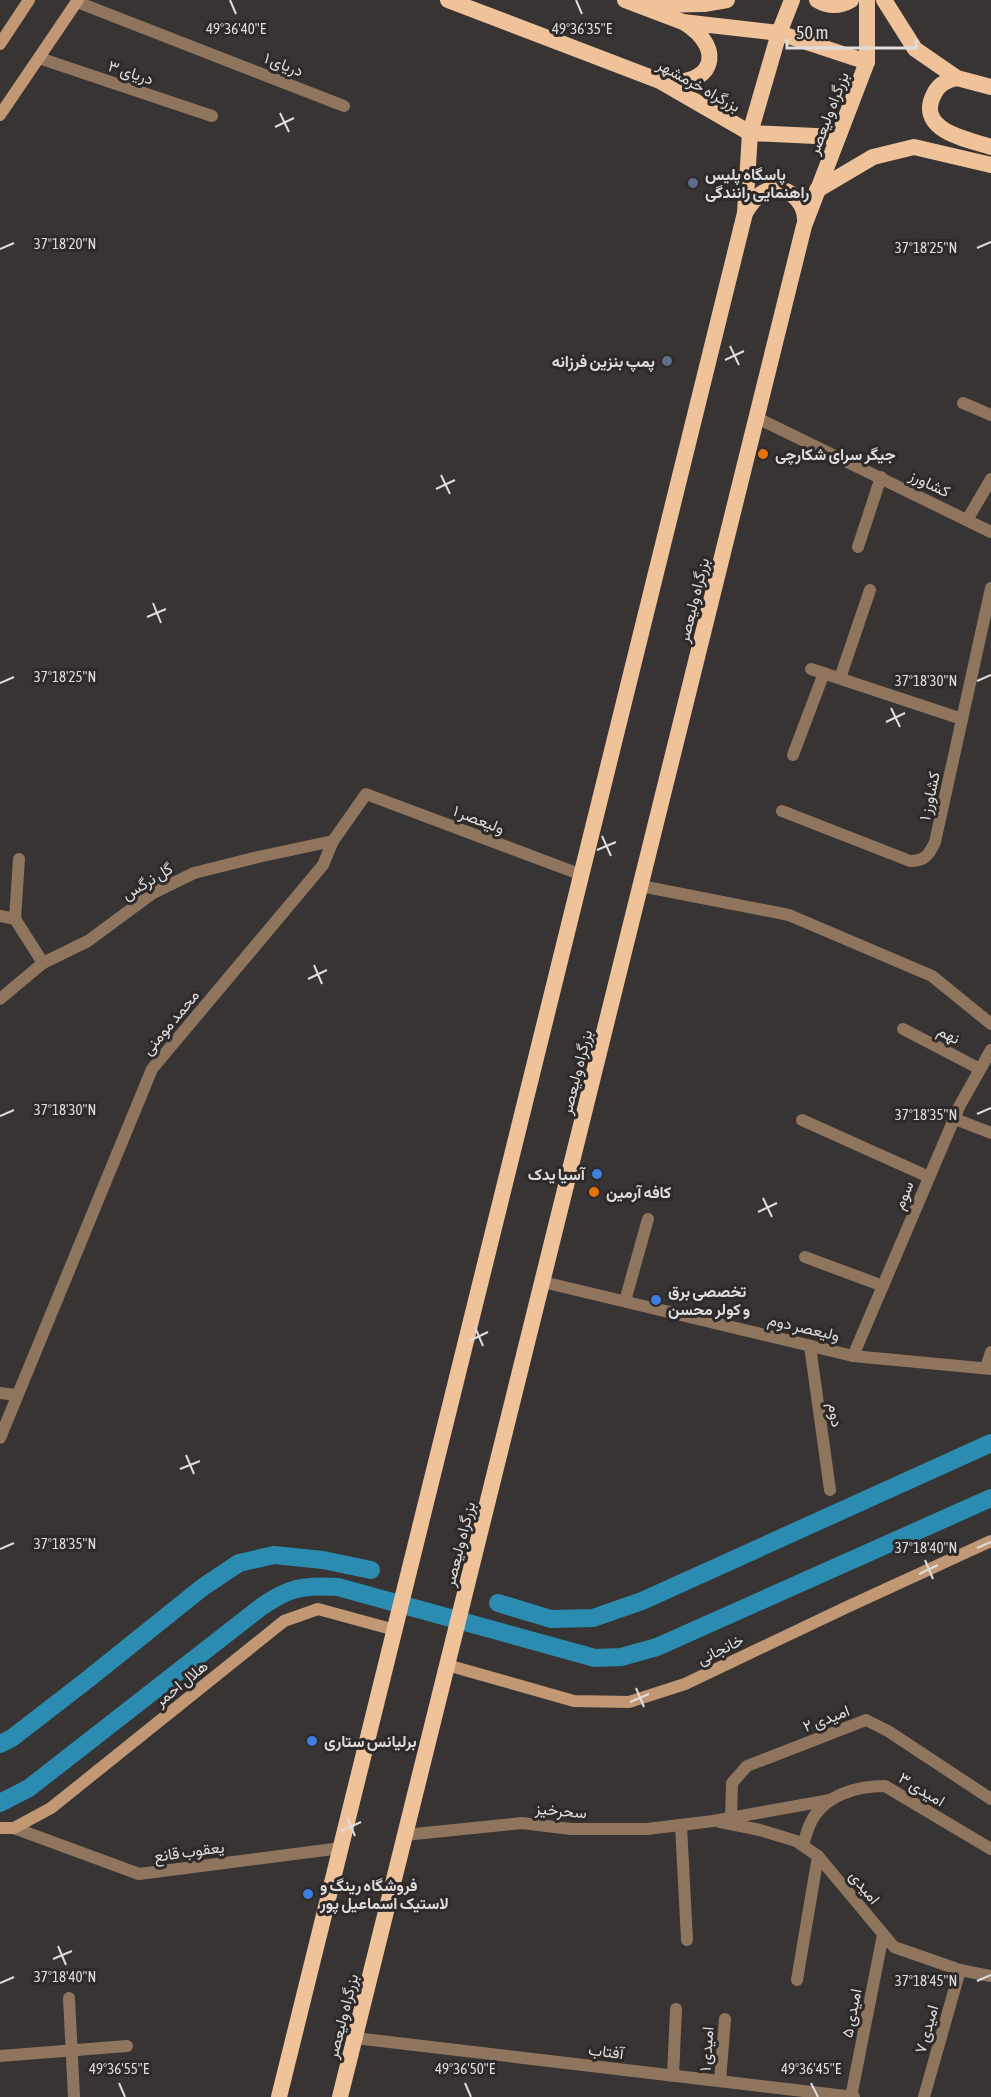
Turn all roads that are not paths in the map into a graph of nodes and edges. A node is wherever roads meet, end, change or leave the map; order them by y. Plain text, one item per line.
1 (29, 0) edge
2 (448, 0) edge
3 (728, 0) edge
4 (792, 0) edge
5 (817, 0) edge
6 (851, 0) edge
7 (867, 0) edge
8 (884, 0) edge
9 (77, 1) edge
10 (632, 3) edge
11 (683, 22) junction
12 (779, 33) junction
13 (0, 44) edge
14 (39, 58) junction
15 (867, 62) junction
16 (957, 78) junction
17 (660, 81) junction
18 (991, 87) edge
19 (344, 106) dead end
20 (0, 115) edge
21 (212, 116) dead end
22 (750, 133) junction
23 (837, 137) junction
24 (991, 147) edge
25 (991, 165) edge
26 (817, 190) junction
27 (745, 213) junction
28 (804, 226) junction
29 (963, 403) dead end
30 (991, 415) edge
31 (757, 418) junction
32 (880, 477) junction
33 (991, 479) edge
34 (967, 520) junction
35 (991, 532) edge
36 (858, 547) dead end
37 (991, 588) edge
38 (870, 590) dead end
39 (811, 669) dead end
40 (824, 673) junction
41 (840, 678) junction
42 (962, 719) junction
43 (793, 755) dead end
44 (366, 794) joint
45 (782, 811) dead end
46 (333, 841) junction
47 (19, 859) dead end
48 (582, 874) junction
49 (640, 886) junction
50 (0, 916) edge
51 (15, 919) junction
52 (43, 963) junction
53 (0, 999) edge
54 (991, 1024) edge
55 (903, 1029) dead end
56 (991, 1050) edge
57 (980, 1069) junction
58 (954, 1119) junction
59 (802, 1120) dead end
60 (991, 1133) edge
61 (929, 1176) junction
62 (648, 1219) dead end
63 (805, 1257) dead end
64 (543, 1282) junction
65 (883, 1286) junction
66 (625, 1301) junction
67 (810, 1346) junction
68 (991, 1352) edge
69 (853, 1356) junction
70 (988, 1368) edge
71 (0, 1393) edge
72 (16, 1395) junction
73 (0, 1438) edge
74 (830, 1490) dead end
75 (991, 1541) edge
76 (395, 1630) junction
77 (447, 1665) junction
78 (991, 1799) edge
79 (830, 1800) junction
80 (731, 1817) junction
81 (713, 1821) junction
82 (681, 1824) junction
83 (0, 1828) edge
84 (14, 1828) junction
85 (405, 1835) junction
86 (802, 1845) junction
87 (341, 1848) junction
88 (991, 1849) edge
89 (818, 1856) junction
90 (883, 1935) junction
91 (687, 1940) dead end
92 (960, 1970) junction
93 (991, 1976) edge
94 (796, 1980) dead end
95 (69, 1998) dead end
96 (676, 2009) dead end
97 (725, 2019) dead end
98 (355, 2038) junction
99 (127, 2046) dead end
100 (72, 2052) junction
101 (0, 2056) edge
102 (673, 2076) junction
103 (720, 2081) junction
104 (752, 2091) edge
105 (74, 2097) edge
106 (279, 2097) edge
107 (340, 2097) edge
108 (852, 2097) edge
109 (924, 2097) edge

1 - 13 main road
2 - 17 highway, بزرگراه خرمشهر
3 - 10 highway
4 - 12 highway
5 - 6 highway
7 - 15 highway
8 - 16 highway
9 - 14 main road
9 - 19 street, دریای ۱
10 - 11 highway
11 - 12 highway
11 - 17 highway
12 - 15 highway
12 - 22 highway
14 - 20 main road
14 - 21 street, دریای ۳
15 - 23 highway, بزرگراه ولیعصر
16 - 18 highway
16 - 24 highway
17 - 22 highway, بزرگراه خرمشهر
22 - 23 highway, بزرگراه خرمشهر
22 - 27 highway
23 - 26 highway, بزرگراه ولیعصر
25 - 26 highway
26 - 28 highway, بزرگراه ولیعصر
27 - 28 highway
27 - 48 highway
28 - 31 highway, بزرگراه ولیعصر
29 - 30 street
31 - 32 street, کشاورز
31 - 49 highway, بزرگراه ولیعصر
32 - 34 street, کشاورز
32 - 36 street
33 - 34 street
34 - 35 street, کشاورز
37 - 42 street, کشاورز ۱
38 - 41 street
39 - 40 street
40 - 41 street
40 - 43 street
41 - 42 street
42 - 45 street, کشاورز ۱
44 - 46 street, محمد مومنی
44 - 48 street, ولیعصر ۱
46 - 52 street, گل نرگس
46 - 72 street, محمد مومنی
47 - 51 street
48 - 76 highway
49 - 54 street
49 - 64 highway, بزرگراه ولیعصر
50 - 51 street
51 - 52 street
52 - 53 street, گل نرگس
55 - 57 street, نهم
56 - 57 street, سوم
57 - 58 street, سوم
58 - 60 street
58 - 61 street, سوم
59 - 61 street
61 - 65 street, سوم
62 - 66 street
63 - 65 street
64 - 66 street, ولیعصر دوم
64 - 77 highway, بزرگراه ولیعصر
65 - 69 street, سوم
66 - 67 street, ولیعصر دوم
67 - 69 street, ولیعصر دوم
67 - 74 street, دوم
68 - 70 street
69 - 70 street, ولیعصر دوم
71 - 72 street
72 - 73 street, محمد مومنی
75 - 77 main road, خانجانی
76 - 84 main road, هلال احمر
76 - 87 highway
77 - 85 highway, بزرگراه ولیعصر
78 - 80 street, امیدی ۲
79 - 80 street, امیدی ۳
79 - 86 street, امیدی ۳
79 - 88 street, امیدی ۳
80 - 81 street, امیدی ۳
81 - 82 street, سحرخیز
81 - 86 street, امیدی
82 - 85 street, سحرخیز
82 - 91 street
83 - 84 main road, هلال احمر
84 - 87 street, یعقوب قانع
85 - 98 highway, بزرگراه ولیعصر
86 - 89 street, امیدی
87 - 106 highway
89 - 90 street, امیدی
89 - 94 street
90 - 92 street, امیدی
90 - 108 street, امیدی ۵
92 - 93 street, امیدی
92 - 109 street, امیدی ۷
95 - 100 street
96 - 102 street
97 - 103 street, امیدی ۱
98 - 102 street, آفتاب
98 - 107 highway, بزرگراه ولیعصر
99 - 100 street
100 - 101 street
100 - 105 street
102 - 103 street, آفتاب
103 - 104 street, آفتاب
104 - 108 street, آفتاب

